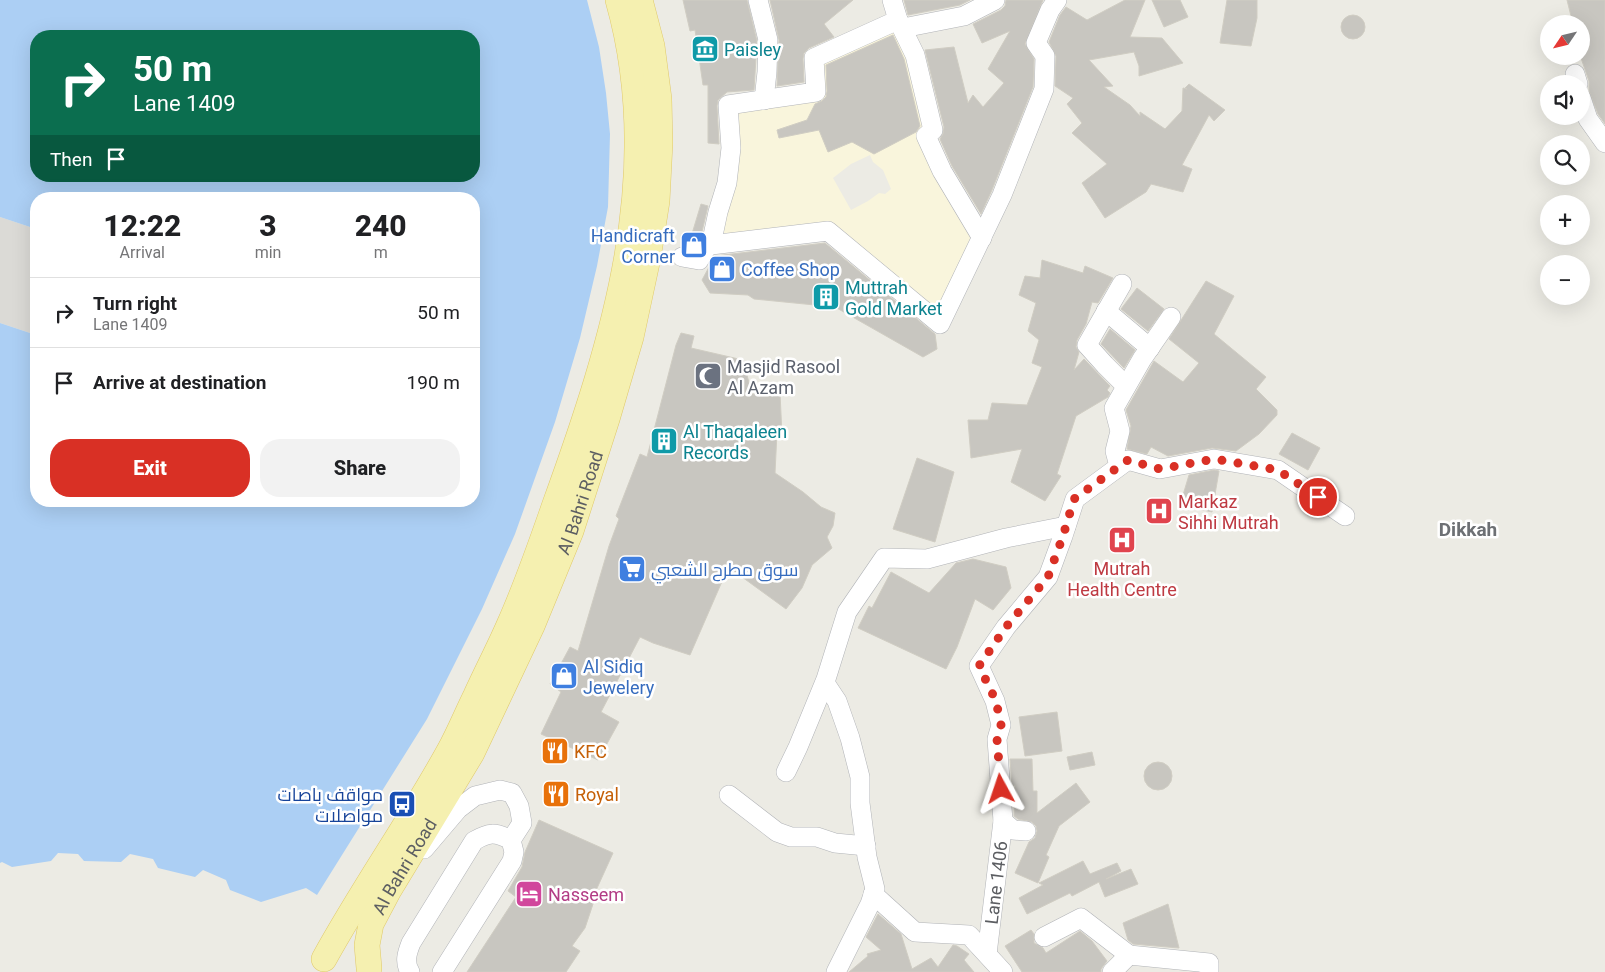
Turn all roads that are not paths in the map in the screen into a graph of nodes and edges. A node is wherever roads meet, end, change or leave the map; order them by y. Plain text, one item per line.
1 (618, 0) edge
2 (640, 0) edge
3 (758, 0) edge
4 (892, 0) edge
5 (995, 0) edge
6 (1057, 0) edge
7 (900, 24) junction
8 (764, 100) junction
9 (1590, 122) edge
10 (1605, 143) edge
11 (982, 238) junction
12 (711, 245) junction
13 (682, 257) dead end
14 (1122, 284) dead end
15 (1106, 311) junction
16 (1171, 317) dead end
17 (1150, 348) junction
18 (1126, 386) junction
19 (1119, 466) junction
20 (1345, 516) dead end
21 (1066, 526) junction
22 (825, 683) junction
23 (786, 772) dead end
24 (729, 795) dead end
25 (1003, 821) junction
26 (1026, 831) dead end
27 (511, 840) junction
28 (866, 846) junction
29 (389, 890) junction
30 (873, 894) junction
31 (1044, 937) dead end
32 (987, 954) junction
33 (1129, 955) junction
34 (320, 965) edge
35 (370, 970) edge
36 (410, 972) edge
37 (442, 972) edge
38 (836, 972) edge
39 (1003, 972) edge
40 (1112, 972) edge
41 (1209, 972) edge

1 - 34 main road, Al Bahri Road
2 - 29 main road, Al Bahri Road
3 - 8 street
4 - 7 street
5 - 7 street
6 - 11 street
7 - 8 street
7 - 11 street
8 - 12 street
9 - 10 street
11 - 12 street
12 - 13 street
14 - 15 street
15 - 17 street
15 - 18 street
16 - 17 street
17 - 18 street
18 - 19 street
19 - 20 street
19 - 21 street
21 - 22 street
21 - 25 street, Lane 1406
22 - 23 street
22 - 28 street
24 - 28 street
25 - 26 street
25 - 32 street, Lane 1406
27 - 29 street
27 - 36 street
27 - 37 street
28 - 30 street
29 - 35 main road, Al Bahri Road
30 - 32 street
30 - 38 street
31 - 33 street
32 - 39 street
33 - 40 street
33 - 41 street
34 - 35 main road

